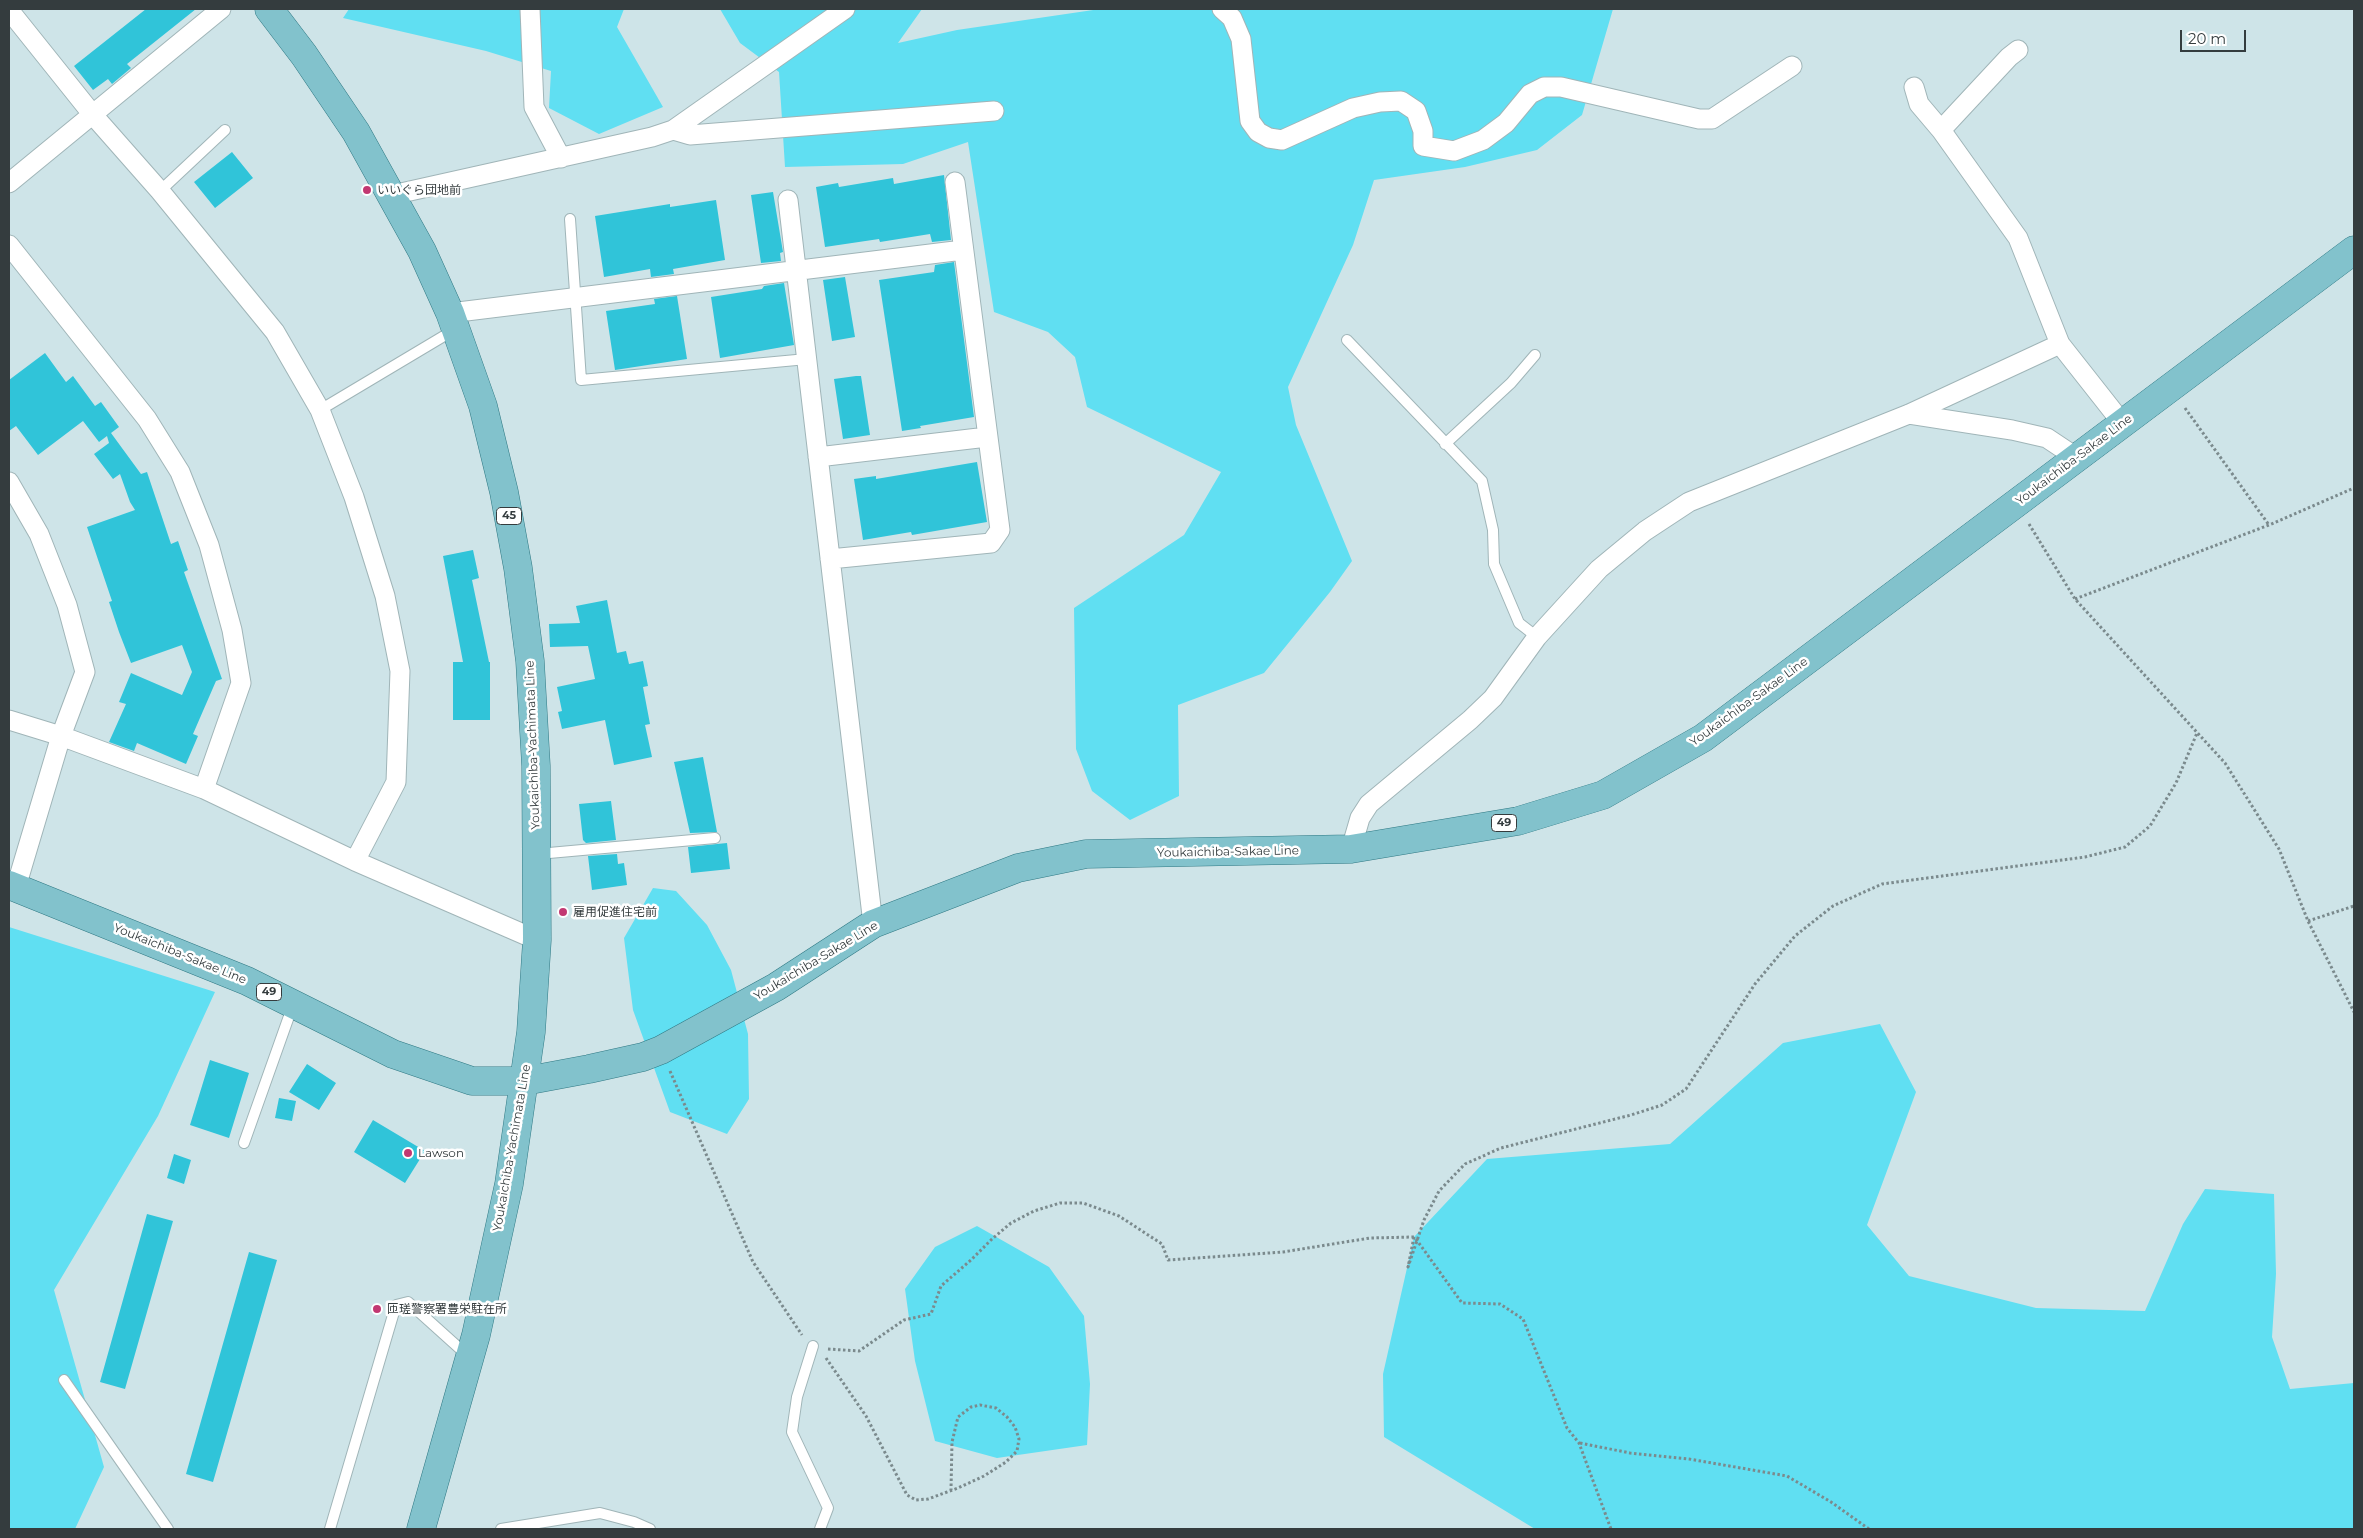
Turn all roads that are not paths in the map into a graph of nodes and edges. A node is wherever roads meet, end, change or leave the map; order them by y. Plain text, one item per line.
1 (221, 9) edge
2 (268, 9) edge
3 (530, 9) edge
4 (845, 9) edge
5 (1222, 9) edge
6 (9, 10) edge
7 (2018, 50) dead end
8 (1792, 66) dead end
9 (1914, 87) dead end
10 (994, 111) dead end
11 (93, 115) junction
12 (226, 130) dead end
13 (673, 130) junction
14 (1941, 130) junction
15 (560, 158) junction
16 (955, 182) dead end
17 (9, 183) edge
18 (160, 191) junction
19 (392, 195) junction
20 (788, 200) dead end
21 (570, 219) dead end
22 (9, 245) edge
23 (963, 250) junction
24 (2354, 250) edge
25 (796, 270) junction
26 (575, 300) junction
27 (453, 321) junction
28 (1347, 340) dead end
29 (2060, 344) junction
30 (1535, 356) dead end
31 (807, 359) junction
32 (320, 410) junction
33 (1909, 414) junction
34 (2123, 424) junction
35 (987, 437) junction
36 (1445, 444) junction
37 (818, 456) junction
38 (2077, 458) junction
39 (9, 482) edge
40 (830, 559) junction
41 (1536, 637) junction
42 (9, 720) edge
43 (61, 736) junction
44 (204, 789) junction
45 (715, 838) dead end
46 (1351, 849) junction
47 (537, 854) junction
48 (355, 861) junction
49 (12, 886) edge
50 (873, 924) junction
51 (537, 940) junction
52 (294, 1004) junction
53 (525, 1081) junction
54 (244, 1143) dead end
55 (816, 1346) road end
56 (470, 1358) junction
57 (64, 1380) dead end
58 (168, 1529) edge
59 (330, 1529) edge
60 (421, 1529) edge
61 (502, 1529) edge
62 (650, 1529) edge
63 (820, 1529) edge

1 - 11 street
2 - 19 main road, Youkaichiba-Yachimata Line / 45
3 - 15 street
4 - 13 street
5 - 8 street
6 - 11 street
7 - 14 street
9 - 14 street
10 - 13 street
11 - 17 street
11 - 18 street
12 - 18 lane
13 - 15 street
14 - 29 street
15 - 19 street
16 - 23 street
18 - 32 street
19 - 27 main road, Youkaichiba-Yachimata Line / 45
20 - 25 street
21 - 26 lane
22 - 44 street
23 - 25 street
23 - 35 street
24 - 34 main road, Youkaichiba-Sakae Line / 49
25 - 26 street
25 - 31 street
26 - 27 street
26 - 31 lane
27 - 32 lane
27 - 47 main road, Youkaichiba-Yachimata Line / 45
28 - 36 lane
29 - 33 street
29 - 34 street
30 - 36 lane
31 - 37 street
32 - 48 street
33 - 38 street
33 - 41 street
34 - 38 main road, Youkaichiba-Sakae Line / 49
35 - 37 street
35 - 40 street
36 - 41 lane
37 - 40 street
38 - 46 main road, Youkaichiba-Sakae Line / 49
39 - 43 street
40 - 50 street
41 - 46 street
42 - 43 street
43 - 44 street
43 - 49 street
44 - 48 street
45 - 47 lane
46 - 50 main road, Youkaichiba-Sakae Line / 49
47 - 51 main road, Youkaichiba-Yachimata Line / 45
48 - 51 street
49 - 52 main road, Youkaichiba-Sakae Line / 49
50 - 53 main road, Youkaichiba-Sakae Line / 49
51 - 53 main road, Youkaichiba-Yachimata Line / 45
52 - 53 main road, Youkaichiba-Sakae Line / 49
52 - 54 lane
53 - 56 main road, Youkaichiba-Yachimata Line / 45
55 - 63 lane
56 - 59 lane
56 - 60 main road, Youkaichiba-Yachimata Line / 45
57 - 58 lane
61 - 62 lane

